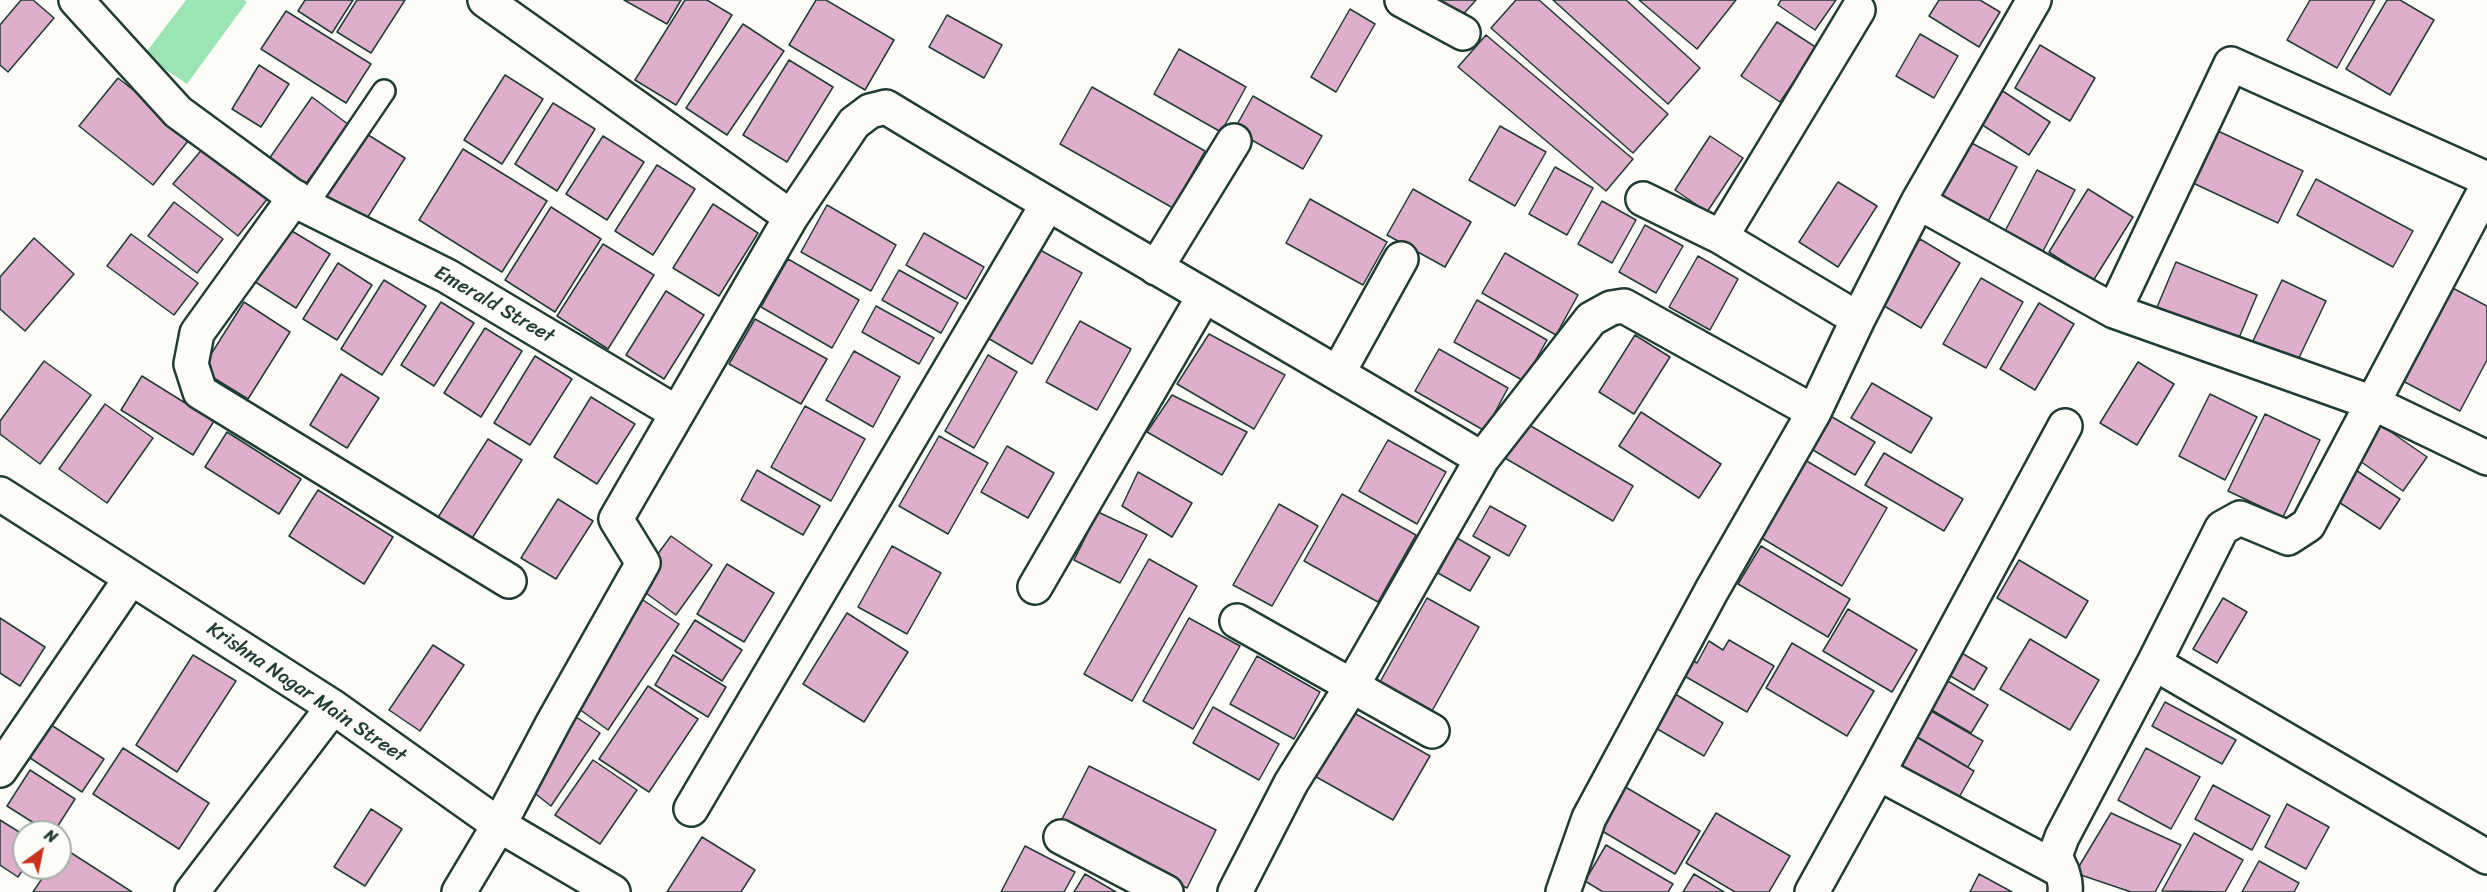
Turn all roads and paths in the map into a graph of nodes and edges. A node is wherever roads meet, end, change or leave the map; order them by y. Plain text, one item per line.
1 (76, 0) edge
2 (485, 0) edge
3 (1402, 0) edge
4 (1858, 10) dead end
5 (2028, 10) edge
6 (1463, 33) dead end
7 (384, 91) dead end
8 (1234, 141) dead end
9 (2487, 179) edge
10 (2487, 187) edge
11 (1643, 199) dead end
12 (300, 202) junction
13 (1918, 202) junction
14 (1047, 206) junction
15 (791, 217) junction
16 (1721, 237) junction
17 (1401, 259) dead end
18 (1156, 268) junction
19 (1204, 296) junction
20 (2114, 311) junction
21 (1858, 319) junction
22 (1338, 373) junction
23 (2373, 403) junction
24 (1814, 412) junction
25 (677, 414) junction
26 (2065, 426) dead end
27 (2487, 458) edge
28 (1482, 459) junction
29 (0, 494) edge
30 (131, 578) junction
31 (509, 581) dead end
32 (1035, 587) dead end
33 (1238, 621) dead end
34 (2154, 663) junction
35 (1353, 684) junction
36 (333, 707) junction
37 (1432, 731) dead end
38 (0, 770) edge
39 (1878, 773) junction
40 (691, 809) dead end
41 (499, 825) junction
42 (1061, 837) dead end
43 (2487, 857) edge
44 (2063, 881) edge
45 (192, 892) edge
46 (459, 892) edge
47 (613, 892) edge
48 (1166, 892) edge
49 (1235, 892) edge
50 (1563, 892) edge
51 (1812, 892) edge

1 - 12 street, Emerald Street
2 - 15 street
3 - 6 street
4 - 16 street
5 - 13 street
7 - 12 lane
8 - 18 street
9 - 20 street
10 - 23 street
11 - 16 street
12 - 25 street, Emerald Street
12 - 31 street
13 - 20 street
13 - 21 street
14 - 15 street
14 - 18 street
14 - 40 street
15 - 25 street
16 - 21 street
17 - 22 street
18 - 19 street
19 - 22 street
19 - 32 street
20 - 23 street
21 - 24 street
22 - 28 street
23 - 27 street
23 - 34 street
24 - 28 street
24 - 50 street
25 - 41 street
26 - 39 street
28 - 35 street
29 - 30 street, Krishna Nagar Main Street
30 - 36 street, Krishna Nagar Main Street
30 - 38 street
33 - 35 street
34 - 43 street
34 - 44 street
35 - 37 street
35 - 49 street
36 - 41 street, Krishna Nagar Main Street
36 - 45 street
39 - 44 street
39 - 51 street
41 - 46 street
41 - 47 street, Krishna Nagar Main Street
42 - 48 street

